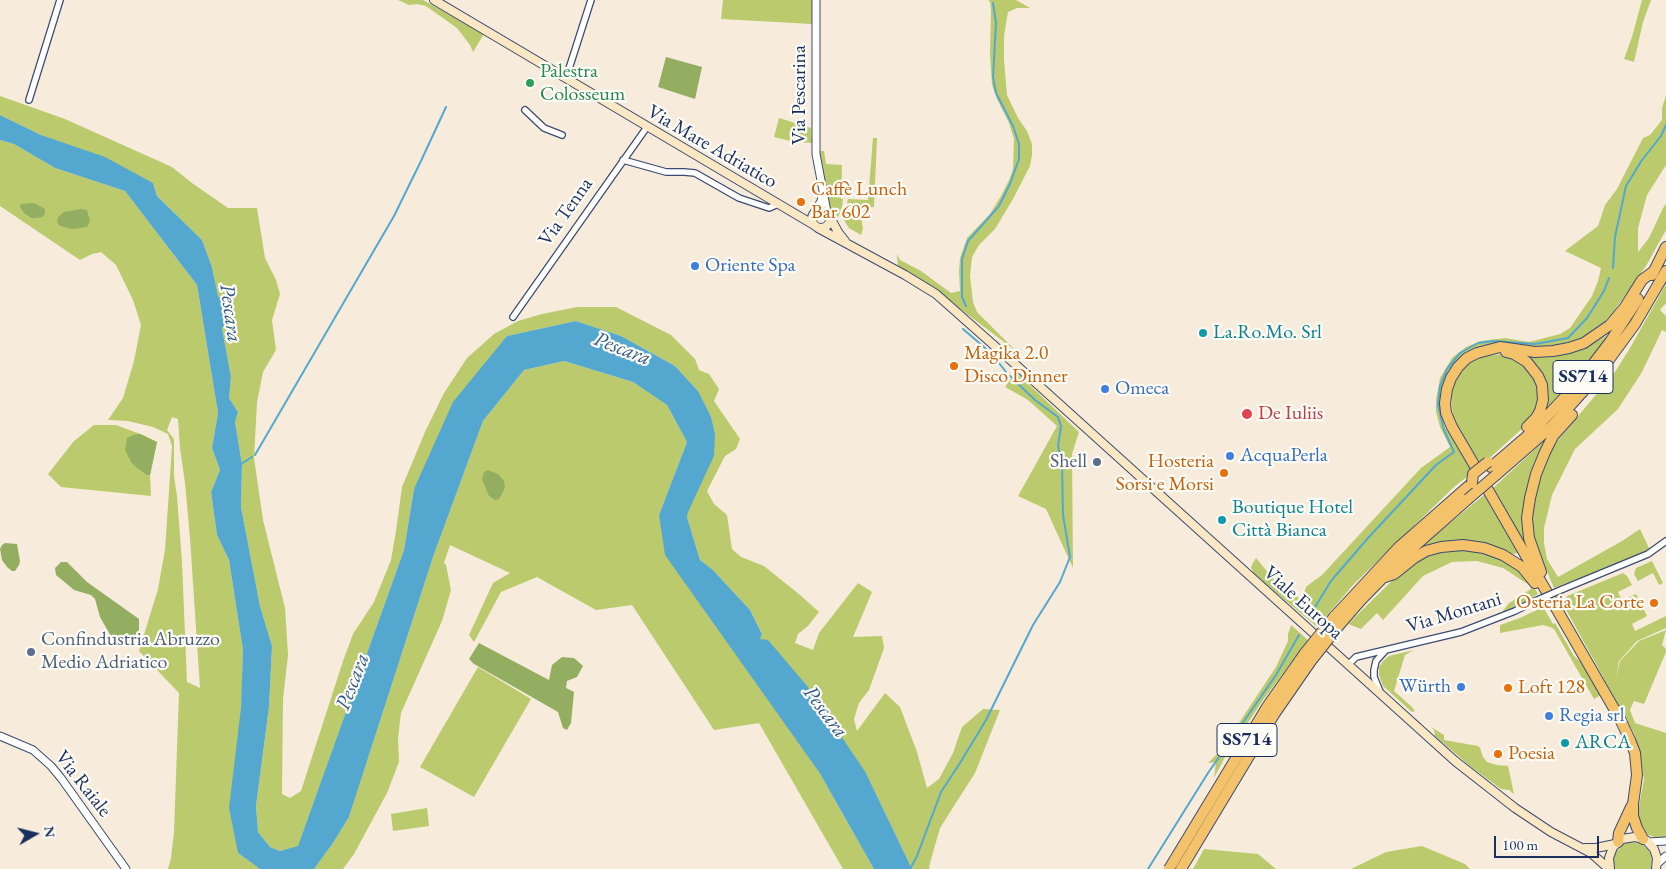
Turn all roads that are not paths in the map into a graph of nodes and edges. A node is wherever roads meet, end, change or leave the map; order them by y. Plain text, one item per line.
1 (60, 0) edge
2 (434, 0) edge
3 (591, 0) edge
4 (816, 0) edge
5 (566, 78) junction
6 (29, 100) dead end
7 (525, 110) dead end
8 (647, 127) junction
9 (562, 135) dead end
10 (624, 160) junction
11 (822, 190) junction
12 (778, 204) junction
13 (814, 212) junction
14 (794, 214) junction
15 (829, 215) junction
16 (816, 227) junction
17 (848, 244) junction
18 (1666, 247) edge
19 (1654, 271) junction
20 (1666, 271) edge
21 (513, 317) dead end
22 (1488, 349) junction
23 (1586, 389) junction
24 (1476, 468) dead end
25 (1491, 468) junction
26 (1488, 490) dead end
27 (1465, 495) junction
28 (1666, 541) edge
29 (1382, 578) junction
30 (1544, 588) junction
31 (1553, 603) junction
32 (1338, 620) junction
33 (1386, 650) junction
34 (1348, 665) junction
35 (1381, 696) junction
36 (0, 736) edge
37 (1633, 804) junction
38 (1646, 840) junction
39 (1666, 840) edge
40 (1617, 843) junction
41 (1579, 846) junction
42 (1666, 856) edge
43 (1657, 866) edge
44 (126, 869) edge
45 (1169, 869) edge
46 (1181, 869) edge
47 (1609, 869) edge

1 - 6 street
2 - 5 main road, Via Mare Adriatico
3 - 5 street
4 - 11 street, Via Pescarina
5 - 8 main road, Via Mare Adriatico
7 - 9 street
8 - 10 street, Via Tenna
8 - 12 main road, Via Mare Adriatico
10 - 12 street
10 - 21 street, Via Tenna
11 - 13 street, Via Pescarina
11 - 15 street, Via Pescarina
12 - 14 main road, Via Mare Adriatico
13 - 14 main road
13 - 15 main road
13 - 16 main road
14 - 16 main road, Via Mare Adriatico
15 - 16 main road
15 - 17 main road, Viale Europa
16 - 17 main road, Viale Europa
17 - 34 main road, Viale Europa
18 - 19 highway, SS714
19 - 22 highway
19 - 25 highway, SS714
20 - 23 highway, SS714
22 - 24 highway
22 - 25 highway
23 - 25 highway, SS714
23 - 30 highway
25 - 27 highway, SS714, bridge
25 - 27 highway, SS714
26 - 30 highway
27 - 29 highway, SS714
27 - 32 highway, SS714
28 - 33 street, Via Montani, bridge
29 - 31 highway
29 - 32 highway, SS714
30 - 31 highway
31 - 37 highway
32 - 45 highway, SS714, bridge
32 - 46 highway, SS714, bridge
33 - 34 street, Via Montani
33 - 35 street, Via Montani
34 - 35 main road, Viale Europa
35 - 41 main road, Viale Europa
36 - 44 street, Via Raiale
37 - 38 highway
37 - 40 highway
38 - 39 street
38 - 40 main road, Viale Europa
38 - 43 main road
40 - 41 main road, Viale Europa
40 - 47 main road
41 - 47 main road, Viale Europa
42 - 43 street

